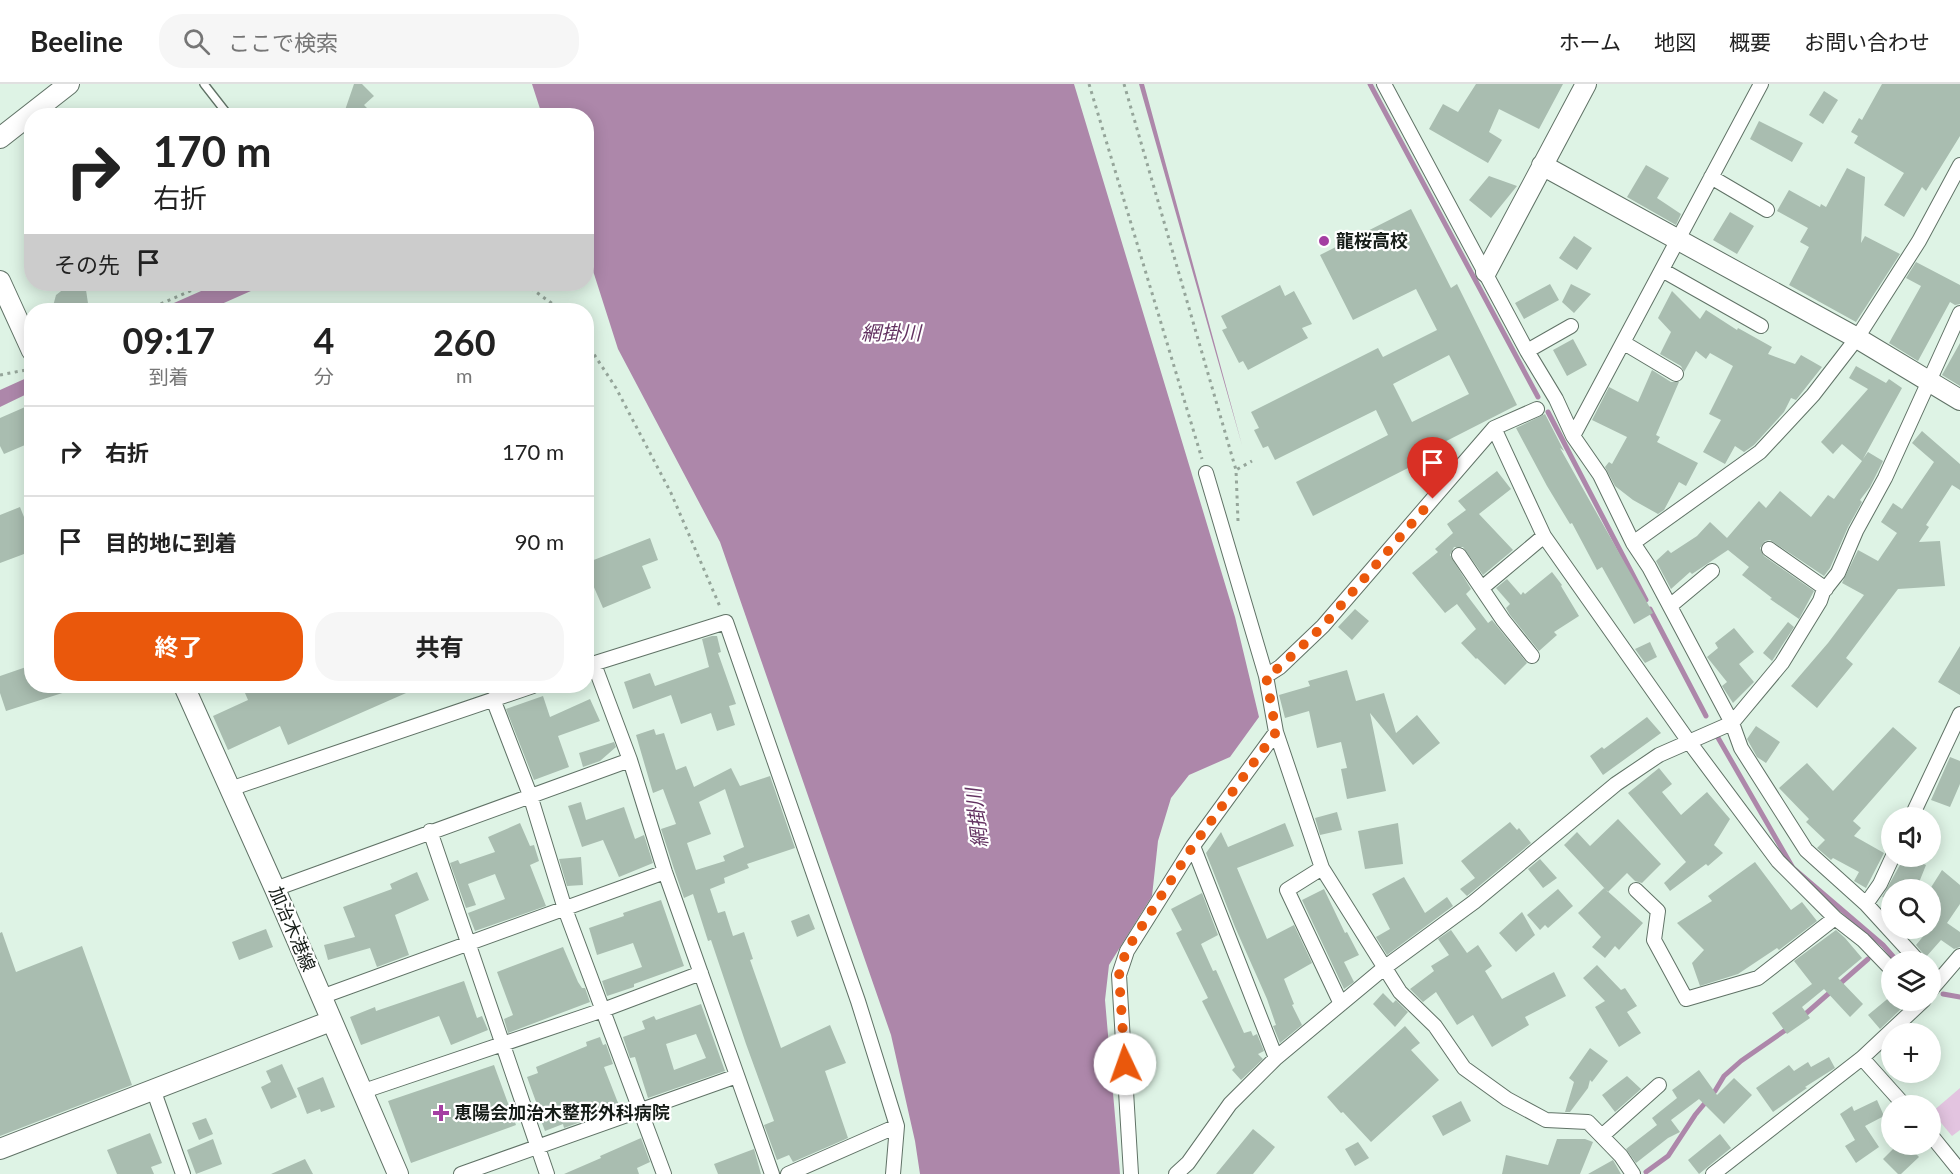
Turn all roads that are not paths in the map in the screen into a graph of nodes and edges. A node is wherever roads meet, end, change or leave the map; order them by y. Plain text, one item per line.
1 (69, 84) edge
2 (204, 84) edge
3 (1384, 84) edge
4 (1586, 84) edge
5 (1761, 84) edge
6 (38, 108) edge
7 (223, 108) edge
8 (24, 119) edge
9 (0, 138) edge
10 (1542, 165) junction
11 (1960, 165) edge
12 (1711, 177) junction
13 (1767, 210) dead end
14 (1679, 238) junction
15 (1662, 270) junction
16 (1486, 272) junction
17 (0, 281) edge
18 (1960, 313) edge
19 (1571, 326) dead end
20 (1761, 326) dead end
21 (24, 334) edge
22 (1857, 338) junction
23 (1624, 343) junction
24 (1527, 351) junction
25 (1676, 374) dead end
26 (1929, 381) junction
27 (1960, 400) edge
28 (1537, 409) dead end
29 (1494, 428) junction
30 (1573, 436) junction
31 (1206, 473) road end
32 (1544, 536) junction
33 (1633, 543) junction
34 (1769, 549) dead end
35 (1459, 555) dead end
36 (1712, 572) dead end
37 (1482, 588) junction
38 (1826, 589) junction
39 (1670, 606) junction
40 (1532, 656) dead end
41 (594, 664) edge
42 (594, 674) edge
43 (1266, 676) junction
44 (187, 693) edge
45 (511, 693) edge
46 (493, 699) junction
47 (1960, 714) edge
48 (1732, 723) junction
49 (1276, 732) junction
50 (1690, 742) junction
51 (630, 760) junction
52 (230, 789) junction
53 (530, 795) junction
54 (1916, 807) edge
55 (430, 831) junction
56 (1193, 846) junction
57 (1888, 867) edge
58 (1322, 868) junction
59 (665, 872) junction
60 (275, 889) junction
61 (1636, 890) dead end
62 (1866, 904) junction
63 (565, 909) junction
64 (1835, 918) junction
65 (468, 944) junction
66 (1909, 951) edge
67 (1960, 956) edge
68 (1881, 959) edge
69 (1384, 968) junction
70 (701, 973) junction
71 (1941, 977) edge
72 (321, 997) junction
73 (1341, 1004) junction
74 (603, 1010) junction
75 (1908, 1011) edge
76 (331, 1021) junction
77 (502, 1044) junction
78 (1276, 1058) junction
79 (1862, 1058) junction
80 (737, 1076) junction
81 (1659, 1085) dead end
82 (153, 1089) junction
83 (362, 1092) junction
84 (1895, 1095) edge
85 (640, 1111) junction
86 (897, 1126) junction
87 (1603, 1135) junction
88 (536, 1147) junction
89 (1941, 1148) edge
90 (0, 1149) edge
91 (1960, 1171) edge
92 (183, 1174) edge
93 (398, 1174) edge
94 (461, 1174) edge
95 (547, 1174) edge
96 (664, 1174) edge
97 (772, 1174) edge
98 (788, 1174) edge
99 (893, 1174) edge
100 (1131, 1174) edge
101 (1176, 1174) edge
102 (1633, 1174) edge
103 (1713, 1174) edge

1 - 6 street
2 - 7 lane
3 - 16 street
4 - 10 street
5 - 12 street
8 - 9 street
10 - 14 street
10 - 16 street
11 - 22 street
12 - 13 street
12 - 14 street
14 - 15 street
14 - 22 street
15 - 20 street
15 - 23 street
16 - 24 street
17 - 21 street
18 - 26 street
19 - 24 street
22 - 26 street
22 - 33 street
23 - 25 street
23 - 30 street
24 - 30 street
26 - 27 street
26 - 38 street
28 - 29 street
29 - 32 street
29 - 43 street
30 - 33 street
31 - 43 street
32 - 37 street
32 - 50 street
33 - 39 street
34 - 38 street
35 - 37 street
36 - 39 street
37 - 40 street
38 - 48 street
39 - 48 street
41 - 86 street
42 - 51 street
43 - 49 street
44 - 52 street, 加治木港線
45 - 46 street
46 - 52 street
46 - 53 street
47 - 54 street
48 - 50 street
48 - 62 street
49 - 56 street
49 - 58 street
50 - 64 street
50 - 69 street
51 - 53 street
51 - 59 street
52 - 60 street, 加治木港線
53 - 55 street
53 - 63 street
55 - 60 street
55 - 65 street
56 - 78 street
56 - 100 street
57 - 62 street
58 - 69 street
58 - 73 street
59 - 63 street
59 - 70 street
60 - 72 street, 加治木港線
61 - 64 street
62 - 66 street
63 - 65 street
63 - 74 street
64 - 68 street
65 - 72 street
65 - 77 street
67 - 71 street
69 - 73 street
69 - 87 street
70 - 74 street
70 - 80 street
72 - 76 street, 加治木港線
73 - 78 street
74 - 77 street
74 - 85 street
75 - 79 street
76 - 82 street
76 - 83 street, 加治木港線
77 - 83 street
77 - 88 street
78 - 101 street
79 - 84 street
79 - 103 street
80 - 85 street
80 - 97 street
81 - 87 street
82 - 90 street
82 - 92 street
83 - 93 street, 加治木港線
85 - 88 street
85 - 96 street
86 - 98 street
86 - 99 street
87 - 102 street
88 - 94 street
88 - 95 street
89 - 91 street

